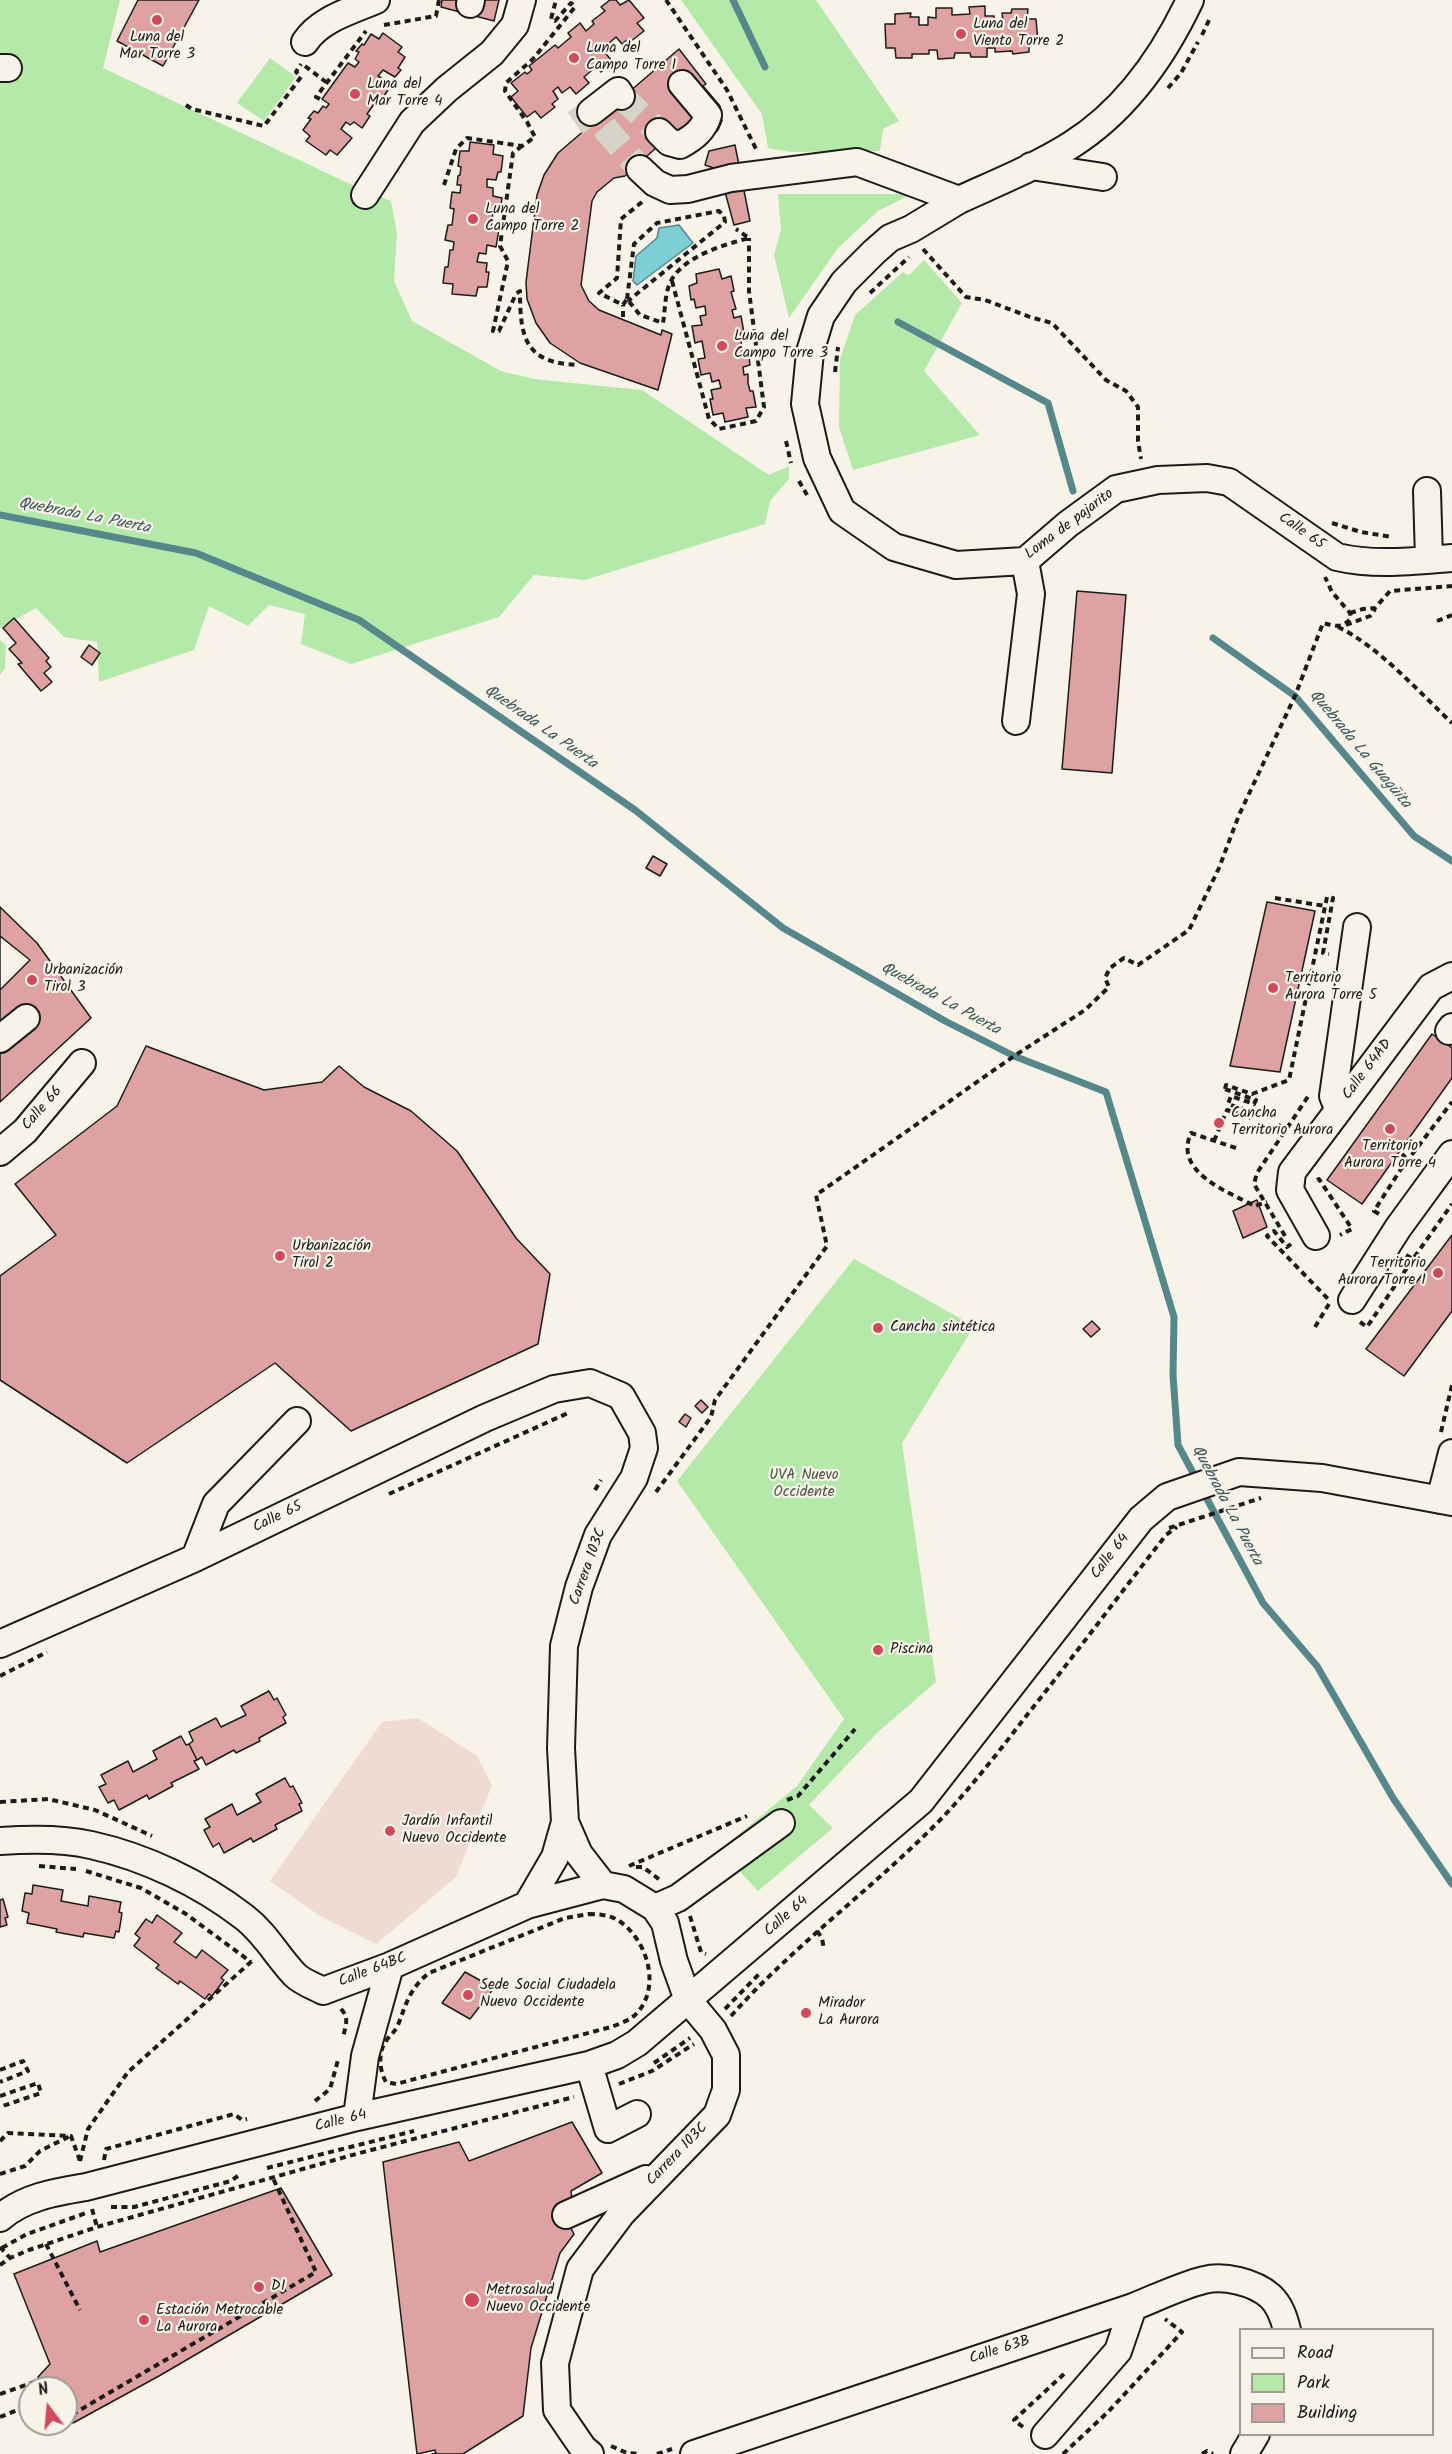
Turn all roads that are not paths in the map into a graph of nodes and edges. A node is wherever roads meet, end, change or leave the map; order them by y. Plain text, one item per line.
1 (376, 0) edge
2 (522, 0) edge
3 (1190, 0) edge
4 (304, 53) road end
5 (682, 84) dead end
6 (621, 96) dead end
7 (591, 112) dead end
8 (659, 132) tunnel mouth
9 (1030, 166) junction
10 (1103, 177) dead end
11 (640, 181) tunnel mouth
12 (365, 195) dead end
13 (959, 200) junction
14 (1150, 471) joint
15 (1426, 491) dead end
16 (1440, 558) edge
17 (1025, 561) junction
18 (1016, 721) dead end
19 (1357, 927) dead end
20 (1451, 976) edge
21 (26, 1018) dead end
22 (0, 1039) edge
23 (82, 1063) dead end
24 (1338, 1108) junction
25 (0, 1152) edge
26 (1452, 1154) edge
27 (1317, 1242) road end
28 (1352, 1300) dead end
29 (554, 1389) joint
30 (297, 1421) dead end
31 (1447, 1451) edge
32 (1446, 1502) edge
33 (195, 1558) junction
34 (0, 1644) edge
35 (779, 1814) road end
36 (565, 1822) junction
37 (0, 1841) edge
38 (603, 1885) junction
39 (527, 1905) junction
40 (655, 1908) junction
41 (390, 1966) junction
42 (688, 2000) junction
43 (594, 2081) junction
44 (637, 2114) dead end
45 (357, 2117) junction
46 (660, 2173) junction
47 (566, 2215) dead end
48 (0, 2218) edge
49 (1133, 2307) junction
50 (1286, 2328) edge
51 (1038, 2434) road end
52 (1255, 2436) edge
53 (587, 2451) edge
54 (694, 2454) edge
55 (1244, 2454) edge

1 - 4 street
2 - 12 street
3 - 9 street, Loma de pajarito
5 - 8 street
6 - 7 street
9 - 10 street
9 - 13 street, Loma de pajarito
11 - 13 street
13 - 17 street, Loma de pajarito
14 - 16 street, Calle 65
14 - 17 street, Loma de pajarito
15 - 16 street
17 - 18 street
19 - 24 street
20 - 24 street, Calle 64AD
21 - 22 street
23 - 25 street, Calle 66
24 - 27 street, Calle 64AD
26 - 28 street
29 - 33 street, Calle 65
29 - 36 street, Carrera 103C
30 - 33 street
31 - 32 street
32 - 42 street, Calle 64
33 - 34 street, Calle 65
35 - 40 street
36 - 38 street
36 - 39 street
37 - 41 street, Calle 64BC
38 - 39 street, Calle 64BC
38 - 40 street
39 - 41 street, Calle 64BC
40 - 42 street, Carrera 103C
41 - 45 street
42 - 43 street, Calle 64
42 - 46 street, Carrera 103C
43 - 44 street
43 - 45 street, Calle 64
45 - 48 street, Calle 64
46 - 47 street
46 - 53 street, Carrera 103C
49 - 50 street, Calle 63B
49 - 51 street
49 - 54 street, Calle 63B
52 - 55 street

